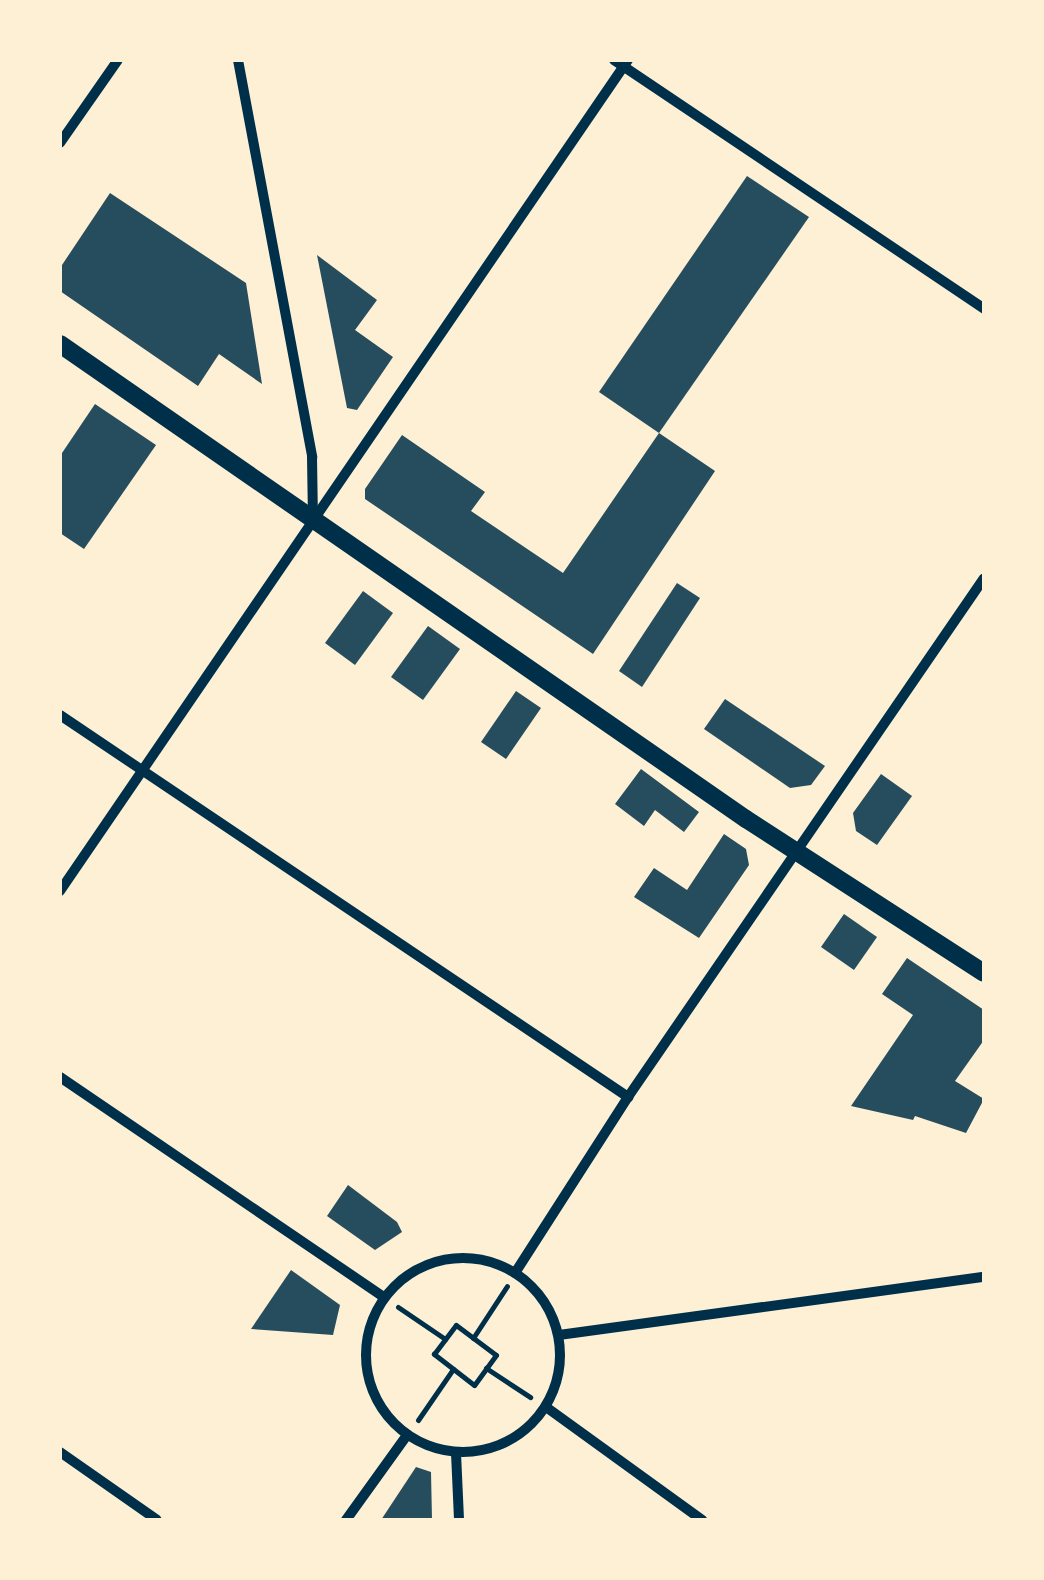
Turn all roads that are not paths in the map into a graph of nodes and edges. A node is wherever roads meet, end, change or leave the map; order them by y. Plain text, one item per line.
1 (118, 60) edge
2 (238, 60) edge
3 (622, 62) edge
4 (60, 142) edge
5 (984, 309) edge
6 (60, 344) edge
7 (313, 521) junction
8 (984, 578) edge
9 (60, 714) edge
10 (143, 772) junction
11 (796, 852) junction
12 (60, 891) edge
13 (984, 973) edge
14 (60, 1078) edge
15 (628, 1098) junction
16 (515, 1272) junction
17 (984, 1276) edge
18 (384, 1297) junction
19 (559, 1335) junction
20 (546, 1408) junction
21 (407, 1435) junction
22 (60, 1452) edge
23 (456, 1453) junction
24 (157, 1520) edge
25 (346, 1520) edge
26 (458, 1520) edge
27 (702, 1520) edge

1 - 4 street
2 - 7 street
3 - 5 street
3 - 7 street
6 - 7 street
7 - 10 street
7 - 11 street
8 - 11 street
9 - 10 street
10 - 12 street
10 - 15 street
11 - 13 street
11 - 15 street
14 - 18 street
15 - 16 street
16 - 18 street
16 - 19 street
17 - 19 street
18 - 21 street
19 - 20 street
20 - 23 street
20 - 27 street
21 - 23 street
21 - 25 street
22 - 24 street
23 - 26 street

